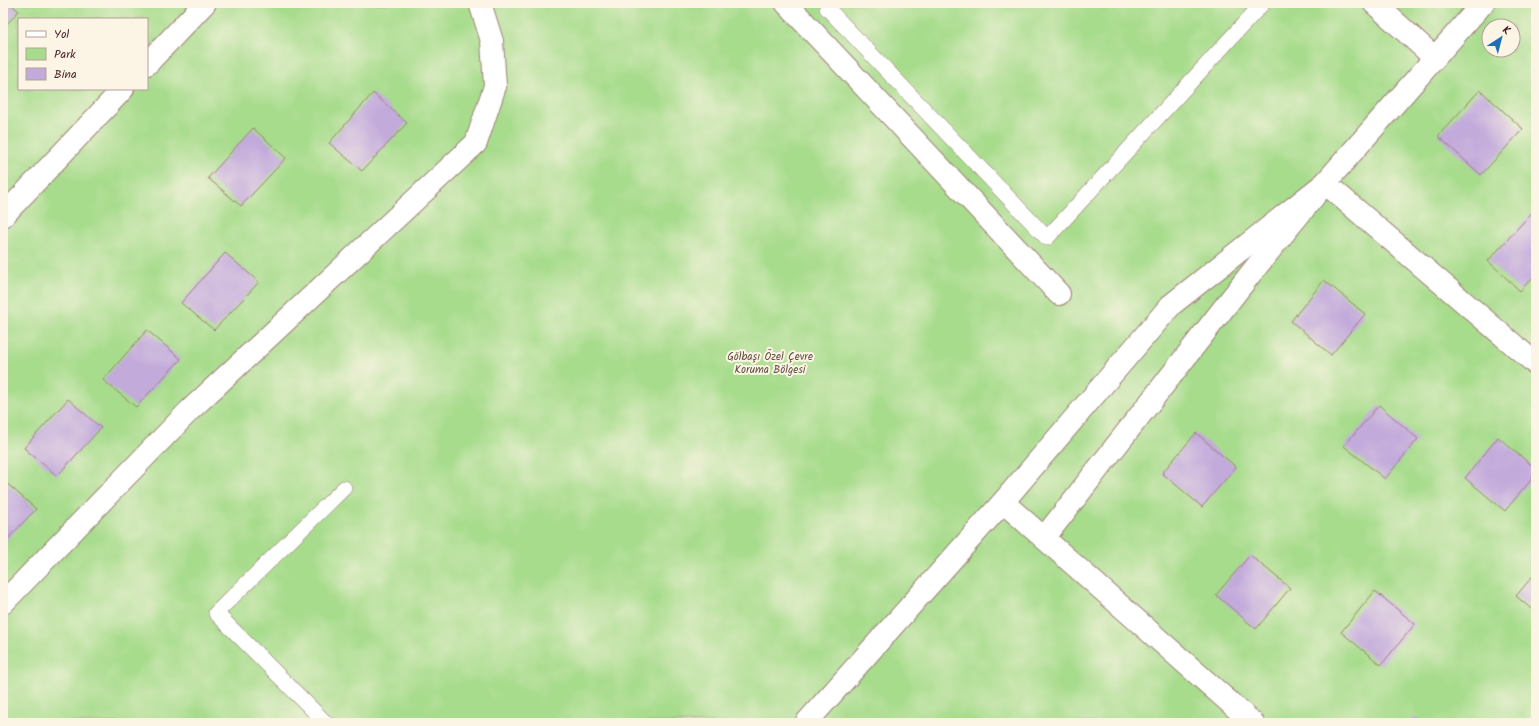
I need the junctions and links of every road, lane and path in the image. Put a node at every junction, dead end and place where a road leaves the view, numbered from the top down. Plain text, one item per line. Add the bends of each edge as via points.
1 (205, 3) edge
2 (480, 3) edge
3 (786, 3) edge
4 (832, 3) edge
5 (1263, 3) edge
6 (1374, 3) edge
7 (1483, 3) edge
8 (1435, 58) junction
9 (148, 63) edge
10 (122, 90) edge
11 (1325, 183) junction
12 (3, 216) edge
13 (1059, 294) dead end
14 (1536, 364) edge
15 (344, 488) dead end
16 (1003, 502) junction
17 (1044, 538) junction
18 (3, 603) edge
19 (326, 723) edge
20 (806, 723) edge
21 (1253, 723) edge

1 - 9 street
2 - 18 street via 492,41 496,86 476,142 189,411
3 - 13 street
4 - 5 lane via 827,8 1046,238
6 - 8 street
7 - 8 street
8 - 11 street
10 - 12 street
11 - 14 street
11 - 16 street via 1171,305
11 - 17 street via 1252,272
15 - 19 lane via 216,613
16 - 17 street
16 - 20 street
17 - 21 street

